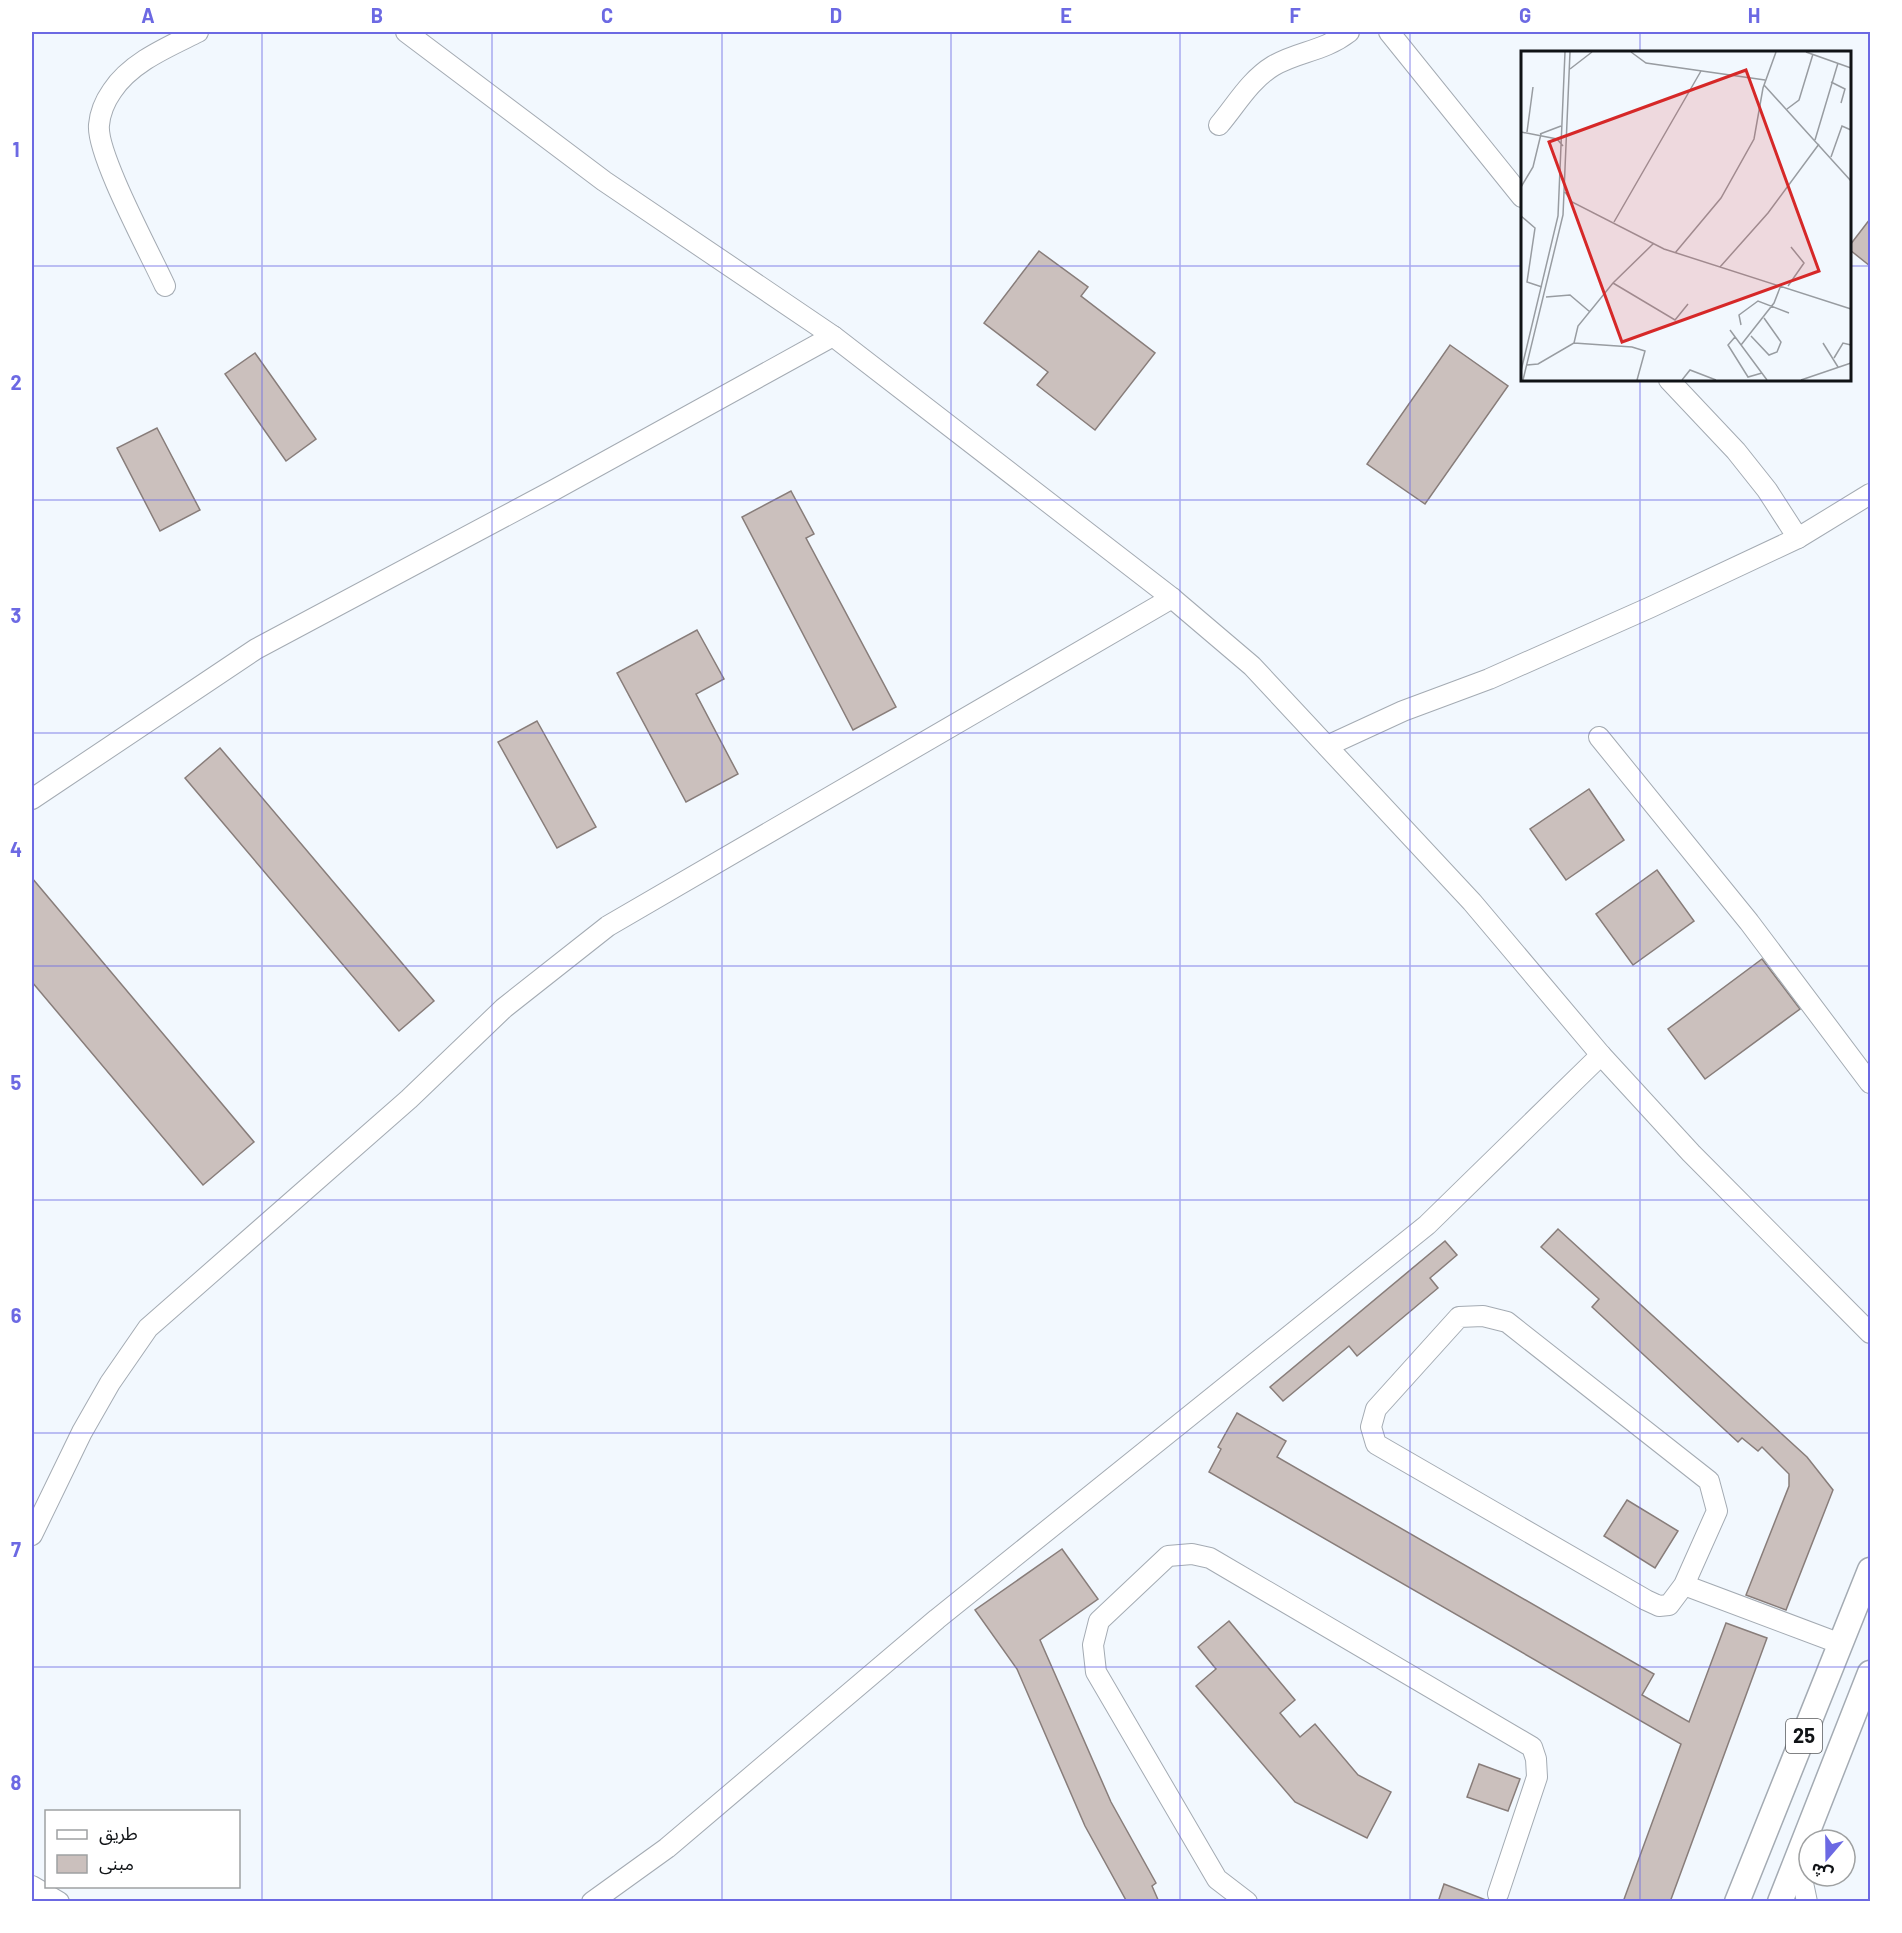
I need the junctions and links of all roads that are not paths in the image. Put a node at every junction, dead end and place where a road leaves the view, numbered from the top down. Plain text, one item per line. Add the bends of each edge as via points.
1 (198, 32) edge
2 (406, 32) edge
3 (1349, 32) edge
4 (1389, 32) edge
5 (1220, 125) dead end
6 (1521, 195) edge
7 (165, 286) dead end
8 (833, 336) junction
9 (1670, 381) edge
10 (1870, 494) edge
11 (1798, 537) junction
12 (1172, 598) junction
13 (1599, 736) dead end
14 (1327, 746) junction
15 (32, 799) edge
16 (1601, 1055) junction
17 (1870, 1083) edge
18 (1870, 1333) edge
19 (32, 1535) edge
20 (1870, 1570) edge
21 (1684, 1585) junction
22 (1841, 1644) junction
23 (1870, 1673) edge
24 (1809, 1828) edge
25 (1797, 1859) edge
26 (32, 1886) edge
27 (1503, 1899) edge
28 (60, 1902) edge
29 (592, 1902) edge
30 (1247, 1902) edge
31 (1737, 1902) edge
32 (1780, 1902) edge

1 - 7 street via 131,71 112,90 98,127 110,167
2 - 8 street via 604,181
3 - 5 street via 1332,44 1273,66 1255,80
4 - 6 street
8 - 12 street
8 - 15 street via 256,649
9 - 11 street via 1736,451
10 - 11 street
11 - 14 street via 1489,679 1403,711
12 - 14 street via 1252,666
12 - 19 street via 608,926 504,1008 409,1099 148,1328 88,1422
13 - 17 street via 1749,922
14 - 16 street via 1472,902
16 - 18 street via 1691,1153
16 - 29 street via 1427,1225 938,1619 667,1848
20 - 22 main road, 25
21 - 21 street via 1669,1605 1659,1606 1646,1600 1376,1444 1371,1427 1376,1409 1459,1317 1483,1316 1507,1322 1709,1481 1717,1511
21 - 22 street
22 - 31 main road, 25
23 - 24 main road, 25
25 - 32 main road, 25
26 - 28 street
27 - 30 street via 1537,1777 1532,1747 1210,1558 1192,1554 1168,1556 1099,1621 1093,1645 1096,1672 1217,1879

